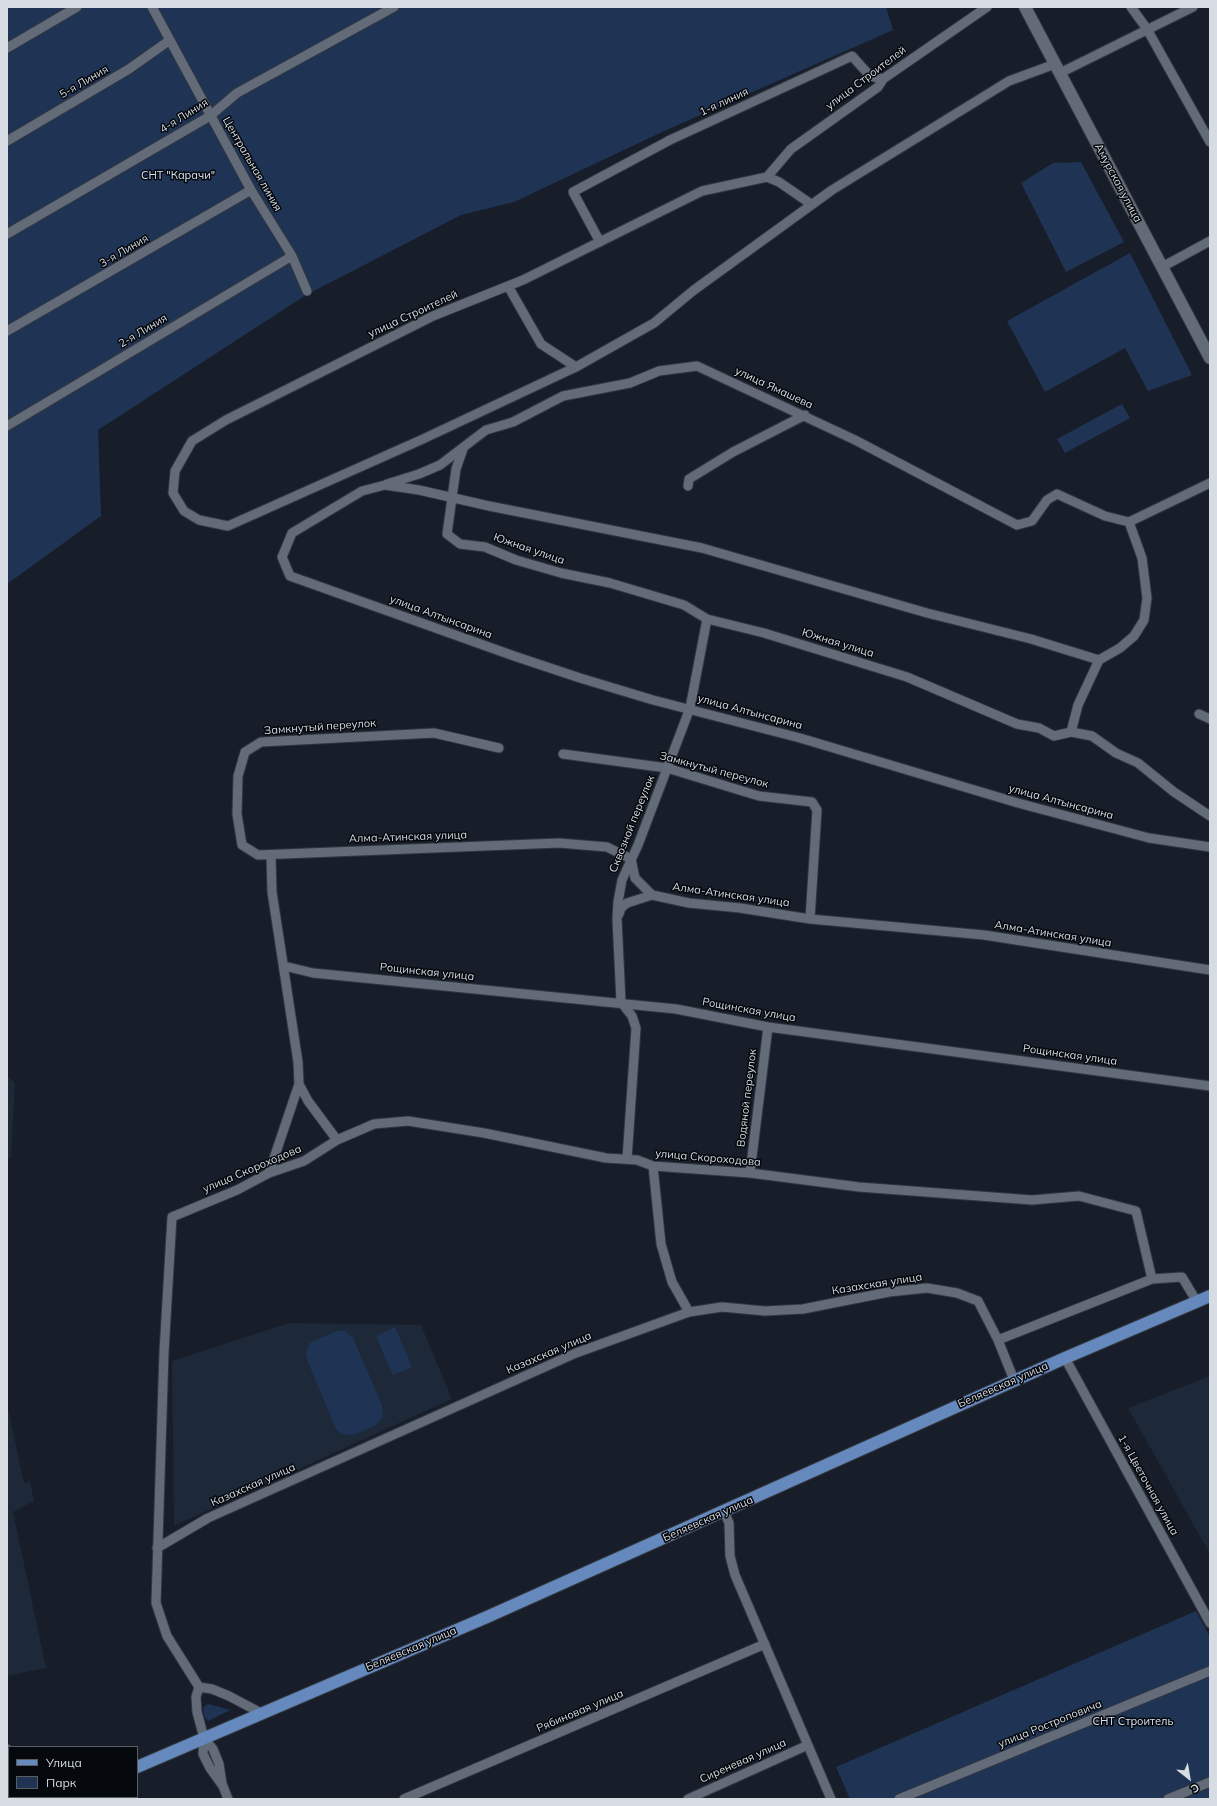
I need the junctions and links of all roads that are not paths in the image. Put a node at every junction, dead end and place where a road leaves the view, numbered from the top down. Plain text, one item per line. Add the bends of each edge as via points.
1 (77, 7) edge
2 (152, 7) edge
3 (394, 7) edge
4 (987, 7) edge
5 (1025, 7) edge
6 (1131, 7) edge
7 (1193, 7) edge
8 (1147, 29) junction
9 (170, 40) junction
10 (7, 48) edge
11 (1058, 69) junction
12 (883, 79) junction
13 (210, 116) junction
14 (7, 141) edge
15 (1210, 142) edge
16 (767, 176) junction
17 (251, 190) junction
18 (811, 204) junction
19 (1210, 233) edge
20 (7, 234) edge
21 (600, 242) junction
22 (1206, 242) edge
23 (292, 256) junction
24 (1162, 267) junction
25 (508, 286) junction
26 (307, 291) dead end
27 (7, 331) edge
28 (1210, 358) edge
29 (576, 367) junction
30 (805, 415) junction
31 (7, 426) edge
32 (463, 449) junction
33 (1210, 483) edge
34 (385, 485) junction
35 (688, 486) dead end
36 (452, 498) junction
37 (1129, 522) junction
38 (290, 576) joint
39 (707, 619) junction
40 (1100, 660) junction
41 (690, 708) junction
42 (1199, 714) dead end
43 (1210, 719) edge
44 (1071, 732) junction
45 (499, 748) dead end
46 (563, 754) dead end
47 (667, 768) junction
48 (1210, 816) edge
49 (1210, 847) edge
50 (271, 855) junction
51 (631, 859) junction
52 (652, 895) junction
53 (617, 919) junction
54 (810, 919) junction
55 (284, 966) junction
56 (1210, 970) edge
57 (621, 1002) junction
58 (768, 1027) junction
59 (299, 1084) junction
60 (1210, 1086) edge
61 (337, 1140) junction
62 (627, 1159) junction
63 (654, 1166) junction
64 (269, 1173) junction
65 (750, 1173) junction
66 (1152, 1279) junction
67 (1210, 1296) edge
68 (1197, 1302) junction
69 (689, 1312) junction
70 (998, 1340) junction
71 (1065, 1358) junction
72 (1014, 1380) junction
73 (724, 1511) junction
74 (157, 1548) junction
75 (1210, 1623) edge
76 (765, 1644) junction
77 (1210, 1671) edge
78 (199, 1687) junction
79 (261, 1713) junction
80 (204, 1738) junction
81 (808, 1745) junction
82 (138, 1767) edge
83 (1210, 1782) edge
84 (228, 1799) edge
85 (404, 1799) edge
86 (688, 1799) edge
87 (831, 1799) edge
88 (899, 1799) edge
89 (1168, 1799) edge

1 - 10 street
2 - 9 street, Центральная линия
3 - 13 street, 4-я Линия via 237,93
4 - 12 street, улица Строителей
5 - 11 street, Амурская улица
6 - 8 street
7 - 8 street
8 - 11 street
8 - 15 street
9 - 13 street, Центральная линия
9 - 14 street, 5-я Линия via 129,69
11 - 18 street via 1009,81
11 - 24 street, Амурская улица
12 - 16 street, улица Строителей via 878,86 791,149
12 - 21 street, 1-я линия via 870,76 852,56 670,140 573,192
13 - 17 street, Центральная линия
13 - 20 street, 4-я Линия
16 - 18 street
16 - 21 street, улица Строителей via 702,191
17 - 23 street, Центральная линия
17 - 27 street, 3-я Линия
18 - 29 street via 694,290 654,323
19 - 22 street
21 - 25 street, улица Строителей
22 - 24 street
23 - 26 street, Центральная линия
23 - 31 street, 2-я Линия
24 - 28 street, Амурская улица
25 - 29 street via 541,344
25 - 29 street, улица Строителей via 433,316 226,420 192,441 175,470 173,493 184,511 199,520 228,526
30 - 32 street, улица Ямашева via 697,366 659,371 630,382 564,396 513,422 486,430
30 - 35 street via 733,452 689,479
30 - 37 street, улица Ямашева via 1017,525 1032,521 1048,500 1057,494 1105,516
32 - 34 street, улица Ямашева via 440,465
32 - 36 street via 456,469
33 - 37 street
34 - 36 street
34 - 38 street, улица Ямашева via 362,491 292,533 282,557
36 - 39 street, Южная улица via 447,534 460,544 485,547 516,560 610,583 684,605
36 - 40 street via 702,548 927,613 1031,638
37 - 40 street via 1142,558 1147,598 1144,620 1134,636
38 - 41 street, улица Алтынсарина via 514,656 653,700
39 - 41 street, Сквозной переулок
39 - 44 street, Южная улица via 764,633 907,677 1017,724 1039,728 1054,736
40 - 44 street via 1078,705
41 - 47 street, Сквозной переулок
41 - 49 street, улица Алтынсарина via 1018,803 1149,838
42 - 43 street
44 - 48 street, Южная улица via 1092,736 1116,753 1138,763 1174,792
45 - 50 street, Замкнутый переулок via 434,733 261,742 245,752 238,776 237,814 242,845 258,855
46 - 47 street, Замкнутый переулок
47 - 51 street, Сквозной переулок
47 - 54 street, Замкнутый переулок via 759,796 812,802 817,810
50 - 51 street, Алма-Атинская улица via 559,843 607,847
50 - 55 street via 272,892
51 - 52 street via 635,878
51 - 53 street, Сквозной переулок via 622,880
52 - 53 street via 627,903
52 - 54 street, Алма-Атинская улица via 689,903
53 - 57 street, Сквозной переулок
54 - 56 street, Алма-Атинская улица via 984,935
55 - 57 street, Рощинская улица via 313,973
55 - 59 street
57 - 58 street, Рощинская улица via 676,1009
57 - 62 street via 632,1016 636,1028
58 - 60 street, Рощинская улица
58 - 65 street, Водяной переулок
59 - 61 street via 308,1101
59 - 64 street
61 - 62 street, улица Скороходова via 374,1124 408,1121 484,1133 606,1158
61 - 64 street, улица Скороходова via 304,1161
62 - 63 street, улица Скороходова
63 - 65 street, улица Скороходова
63 - 69 street via 661,1244 672,1282
64 - 74 street, улица Скороходова via 237,1190 172,1217
65 - 66 street, улица Скороходова via 859,1187 1032,1200 1079,1196 1115,1205 1136,1211
66 - 68 street via 1182,1277
66 - 70 street
67 - 68 main road, Беляевская улица
68 - 71 main road, Беляевская улица
69 - 70 street, Казахская улица via 722,1307 765,1311 803,1309 888,1292 927,1288 957,1293 978,1301
69 - 74 street, Казахская улица via 576,1353 208,1518
70 - 72 street
71 - 72 main road, Беляевская улица
71 - 75 street, 1-я Цветочная улица
72 - 73 main road, Беляевская улица
73 - 76 street via 729,1523 730,1556 735,1574
73 - 79 main road, Беляевская улица via 487,1617
74 - 78 street via 156,1603 167,1636
76 - 81 street
76 - 85 street, Рябиновая улица
77 - 88 street, улица Ростроповича
78 - 79 street via 229,1696
78 - 80 street via 196,1697 197,1712
79 - 80 main road, Беляевская улица
80 - 82 main road, Беляевская улица
80 - 84 street via 214,1749 222,1786
81 - 86 street, Сиреневая улица
81 - 87 street
83 - 89 street

